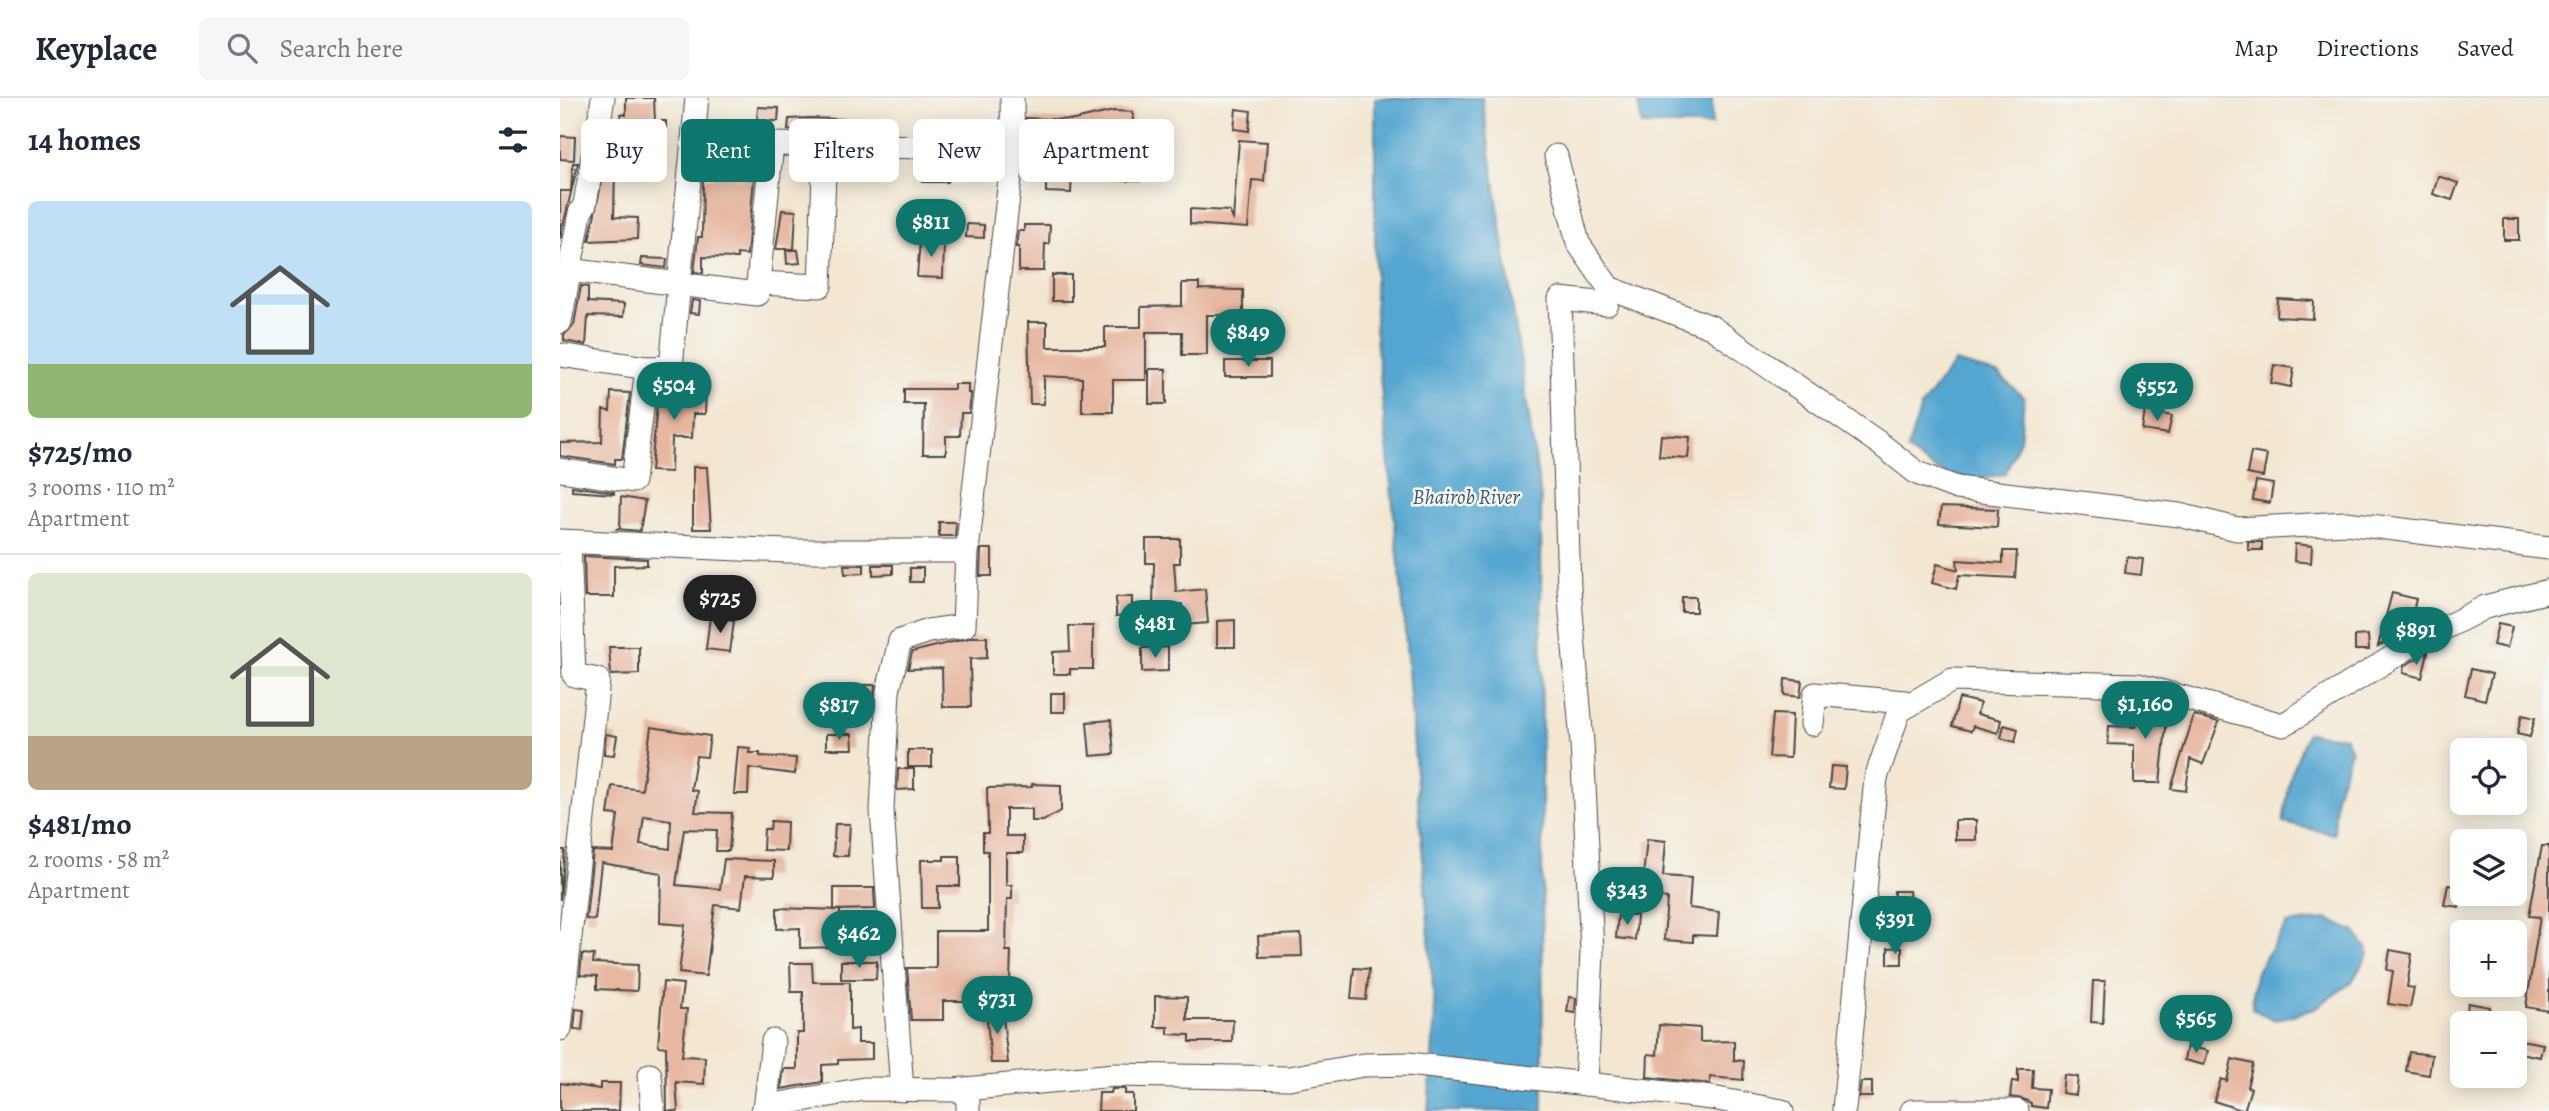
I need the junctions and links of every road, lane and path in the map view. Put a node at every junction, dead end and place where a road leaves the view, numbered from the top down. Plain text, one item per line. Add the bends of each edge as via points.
1 (603, 98) edge
2 (697, 98) edge
3 (1012, 98) edge
4 (789, 144) edge
5 (899, 146) edge
6 (1013, 153) junction
7 (1556, 156) dead end
8 (824, 182) edge
9 (569, 270) junction
10 (758, 283) junction
11 (680, 284) junction
12 (1606, 304) dead end
13 (560, 321) edge
14 (560, 355) edge
15 (647, 368) junction
16 (560, 470) edge
17 (565, 542) edge
18 (2549, 548) edge
19 (968, 551) junction
20 (2549, 591) edge
21 (1905, 702) dead end
22 (1812, 724) dead end
23 (560, 1029) edge
24 (773, 1041) dead end
25 (650, 1074) dead end
26 (1586, 1084) junction
27 (902, 1090) junction
28 (1739, 1107) edge
29 (764, 1110) edge
30 (1844, 1110) edge
31 (653, 1111) edge
32 (1782, 1111) edge
33 (1912, 1111) edge
34 (2017, 1111) edge

1 - 9 street
2 - 11 street
3 - 6 street
4 - 10 street via 772,144
5 - 6 street
6 - 19 street
7 - 18 street via 1578,243 1609,288 1711,327 1917,473 1958,488 2179,515 2237,529 2346,523
8 - 10 street via 820,286
9 - 11 street
9 - 13 street
10 - 11 street via 757,294
11 - 15 street via 671,367
12 - 26 street via 1560,299 1569,588 1592,951
14 - 15 street
15 - 16 street via 632,481
17 - 19 street via 786,551
17 - 23 street via 574,675 598,680
19 - 27 street via 964,626 900,641 888,691 882,810
20 - 30 street via 2473,614 2283,725 2138,685 1952,680 1899,711 1876,778
21 - 22 street via 1815,694
24 - 29 street
25 - 31 street
26 - 27 street via 1408,1064 1289,1078 1115,1075 954,1090
26 - 28 street
27 - 29 street via 864,1089
28 - 32 street
33 - 34 street

